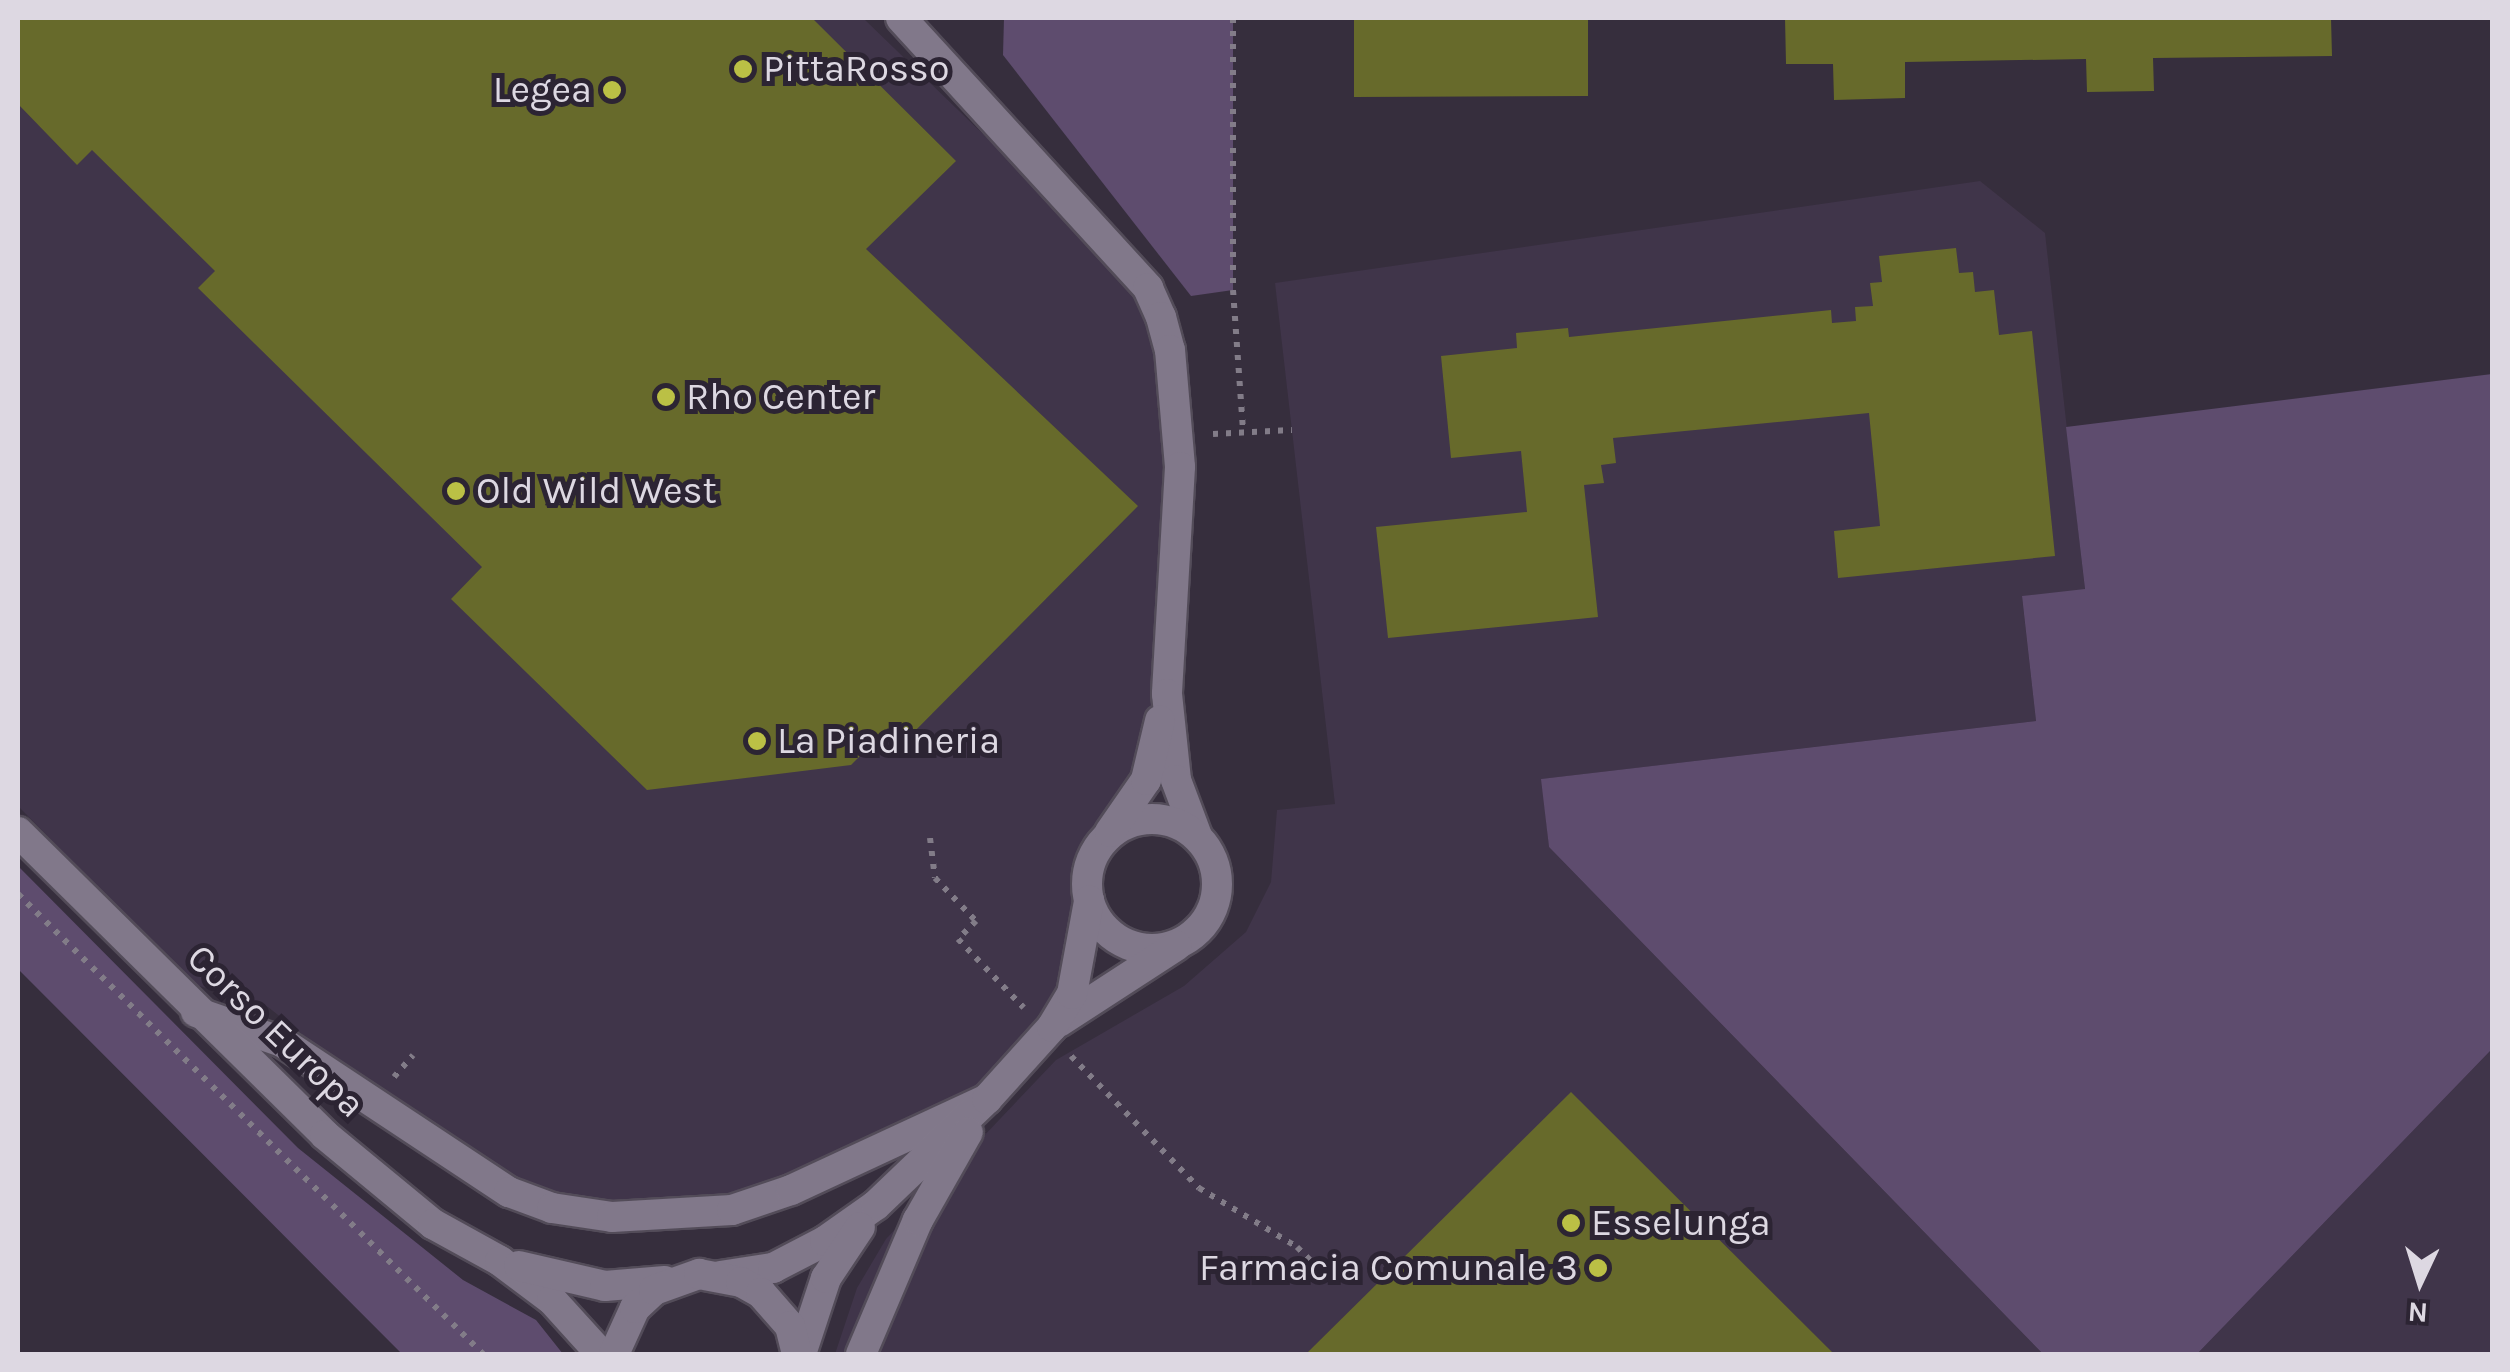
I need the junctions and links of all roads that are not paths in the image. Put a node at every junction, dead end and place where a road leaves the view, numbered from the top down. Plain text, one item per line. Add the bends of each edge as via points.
1 (901, 18) edge
2 (1167, 694) junction
3 (18, 832) edge
4 (1197, 836) junction
5 (1106, 837) junction
6 (1088, 901) junction
7 (1190, 937) junction
8 (196, 1012) junction
9 (1050, 1029) junction
10 (986, 1099) junction
11 (876, 1205) junction
12 (500, 1260) junction
13 (720, 1276) junction
14 (678, 1278) junction
15 (601, 1354) edge
16 (614, 1354) edge
17 (799, 1354) edge
18 (861, 1354) edge

1 - 2 street via 1148,288 1161,316 1180,467
2 - 4 street via 1176,780
2 - 5 street via 1146,780
3 - 8 street, Corso Europa
4 - 5 street via 1180,824 1141,819
4 - 7 street via 1216,869 1217,888 1213,908
5 - 6 street via 1092,857
6 - 7 street via 1097,920 1130,946 1170,946
6 - 9 street via 1081,964
7 - 9 street
8 - 10 street via 282,1042 495,1185 552,1208 612,1217 732,1210 791,1190
8 - 12 street, Corso Europa via 325,1136 433,1224
9 - 10 street
10 - 11 street
10 - 18 street via 918,1220
11 - 13 street, Corso Europa via 774,1268
11 - 17 street via 826,1278
12 - 14 street, Corso Europa via 605,1286
12 - 15 street, Corso Europa via 552,1300
13 - 14 street, Corso Europa
13 - 17 street via 741,1282 777,1308
14 - 16 street via 634,1308

